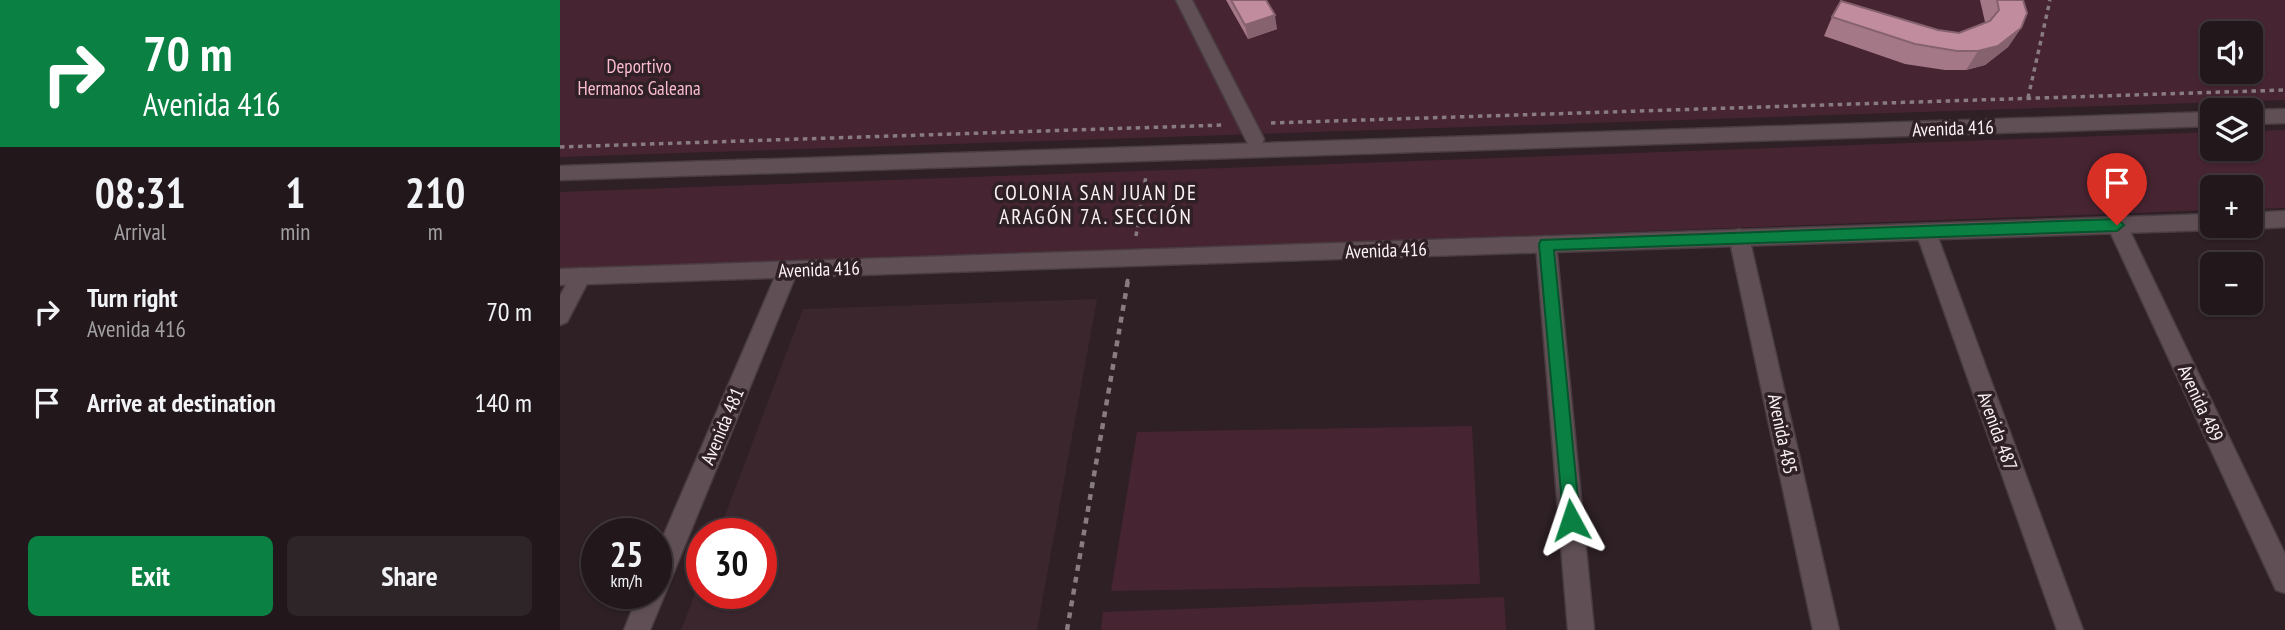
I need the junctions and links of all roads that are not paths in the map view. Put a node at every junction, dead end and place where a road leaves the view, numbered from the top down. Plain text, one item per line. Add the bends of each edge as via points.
1 (1184, 0) edge
2 (2285, 116) edge
3 (2263, 117) edge
4 (2200, 119) edge
5 (1251, 131) road end
6 (560, 173) edge
7 (2285, 219) edge
8 (2263, 220) edge
9 (2200, 222) edge
10 (2117, 225) junction
11 (1926, 232) junction
12 (1740, 237) junction
13 (1546, 244) junction
14 (788, 270) junction
15 (570, 276) edge
16 (560, 316) edge
17 (672, 545) edge
18 (2285, 581) edge
19 (645, 609) edge
20 (636, 630) edge
21 (1581, 630) edge
22 (1826, 630) edge
23 (2070, 630) edge

1 - 5 street
2 - 3 street
4 - 6 street, Avenida 416
7 - 8 street
9 - 10 street, Avenida 416
10 - 11 street, Avenida 416
10 - 18 street, Avenida 489
11 - 12 street, Avenida 416
11 - 23 street, Avenida 487
12 - 13 street, Avenida 416
12 - 22 street, Avenida 485
13 - 14 street, Avenida 416
13 - 21 street
14 - 15 street, Avenida 416
14 - 17 street, Avenida 481
15 - 16 street
19 - 20 street

